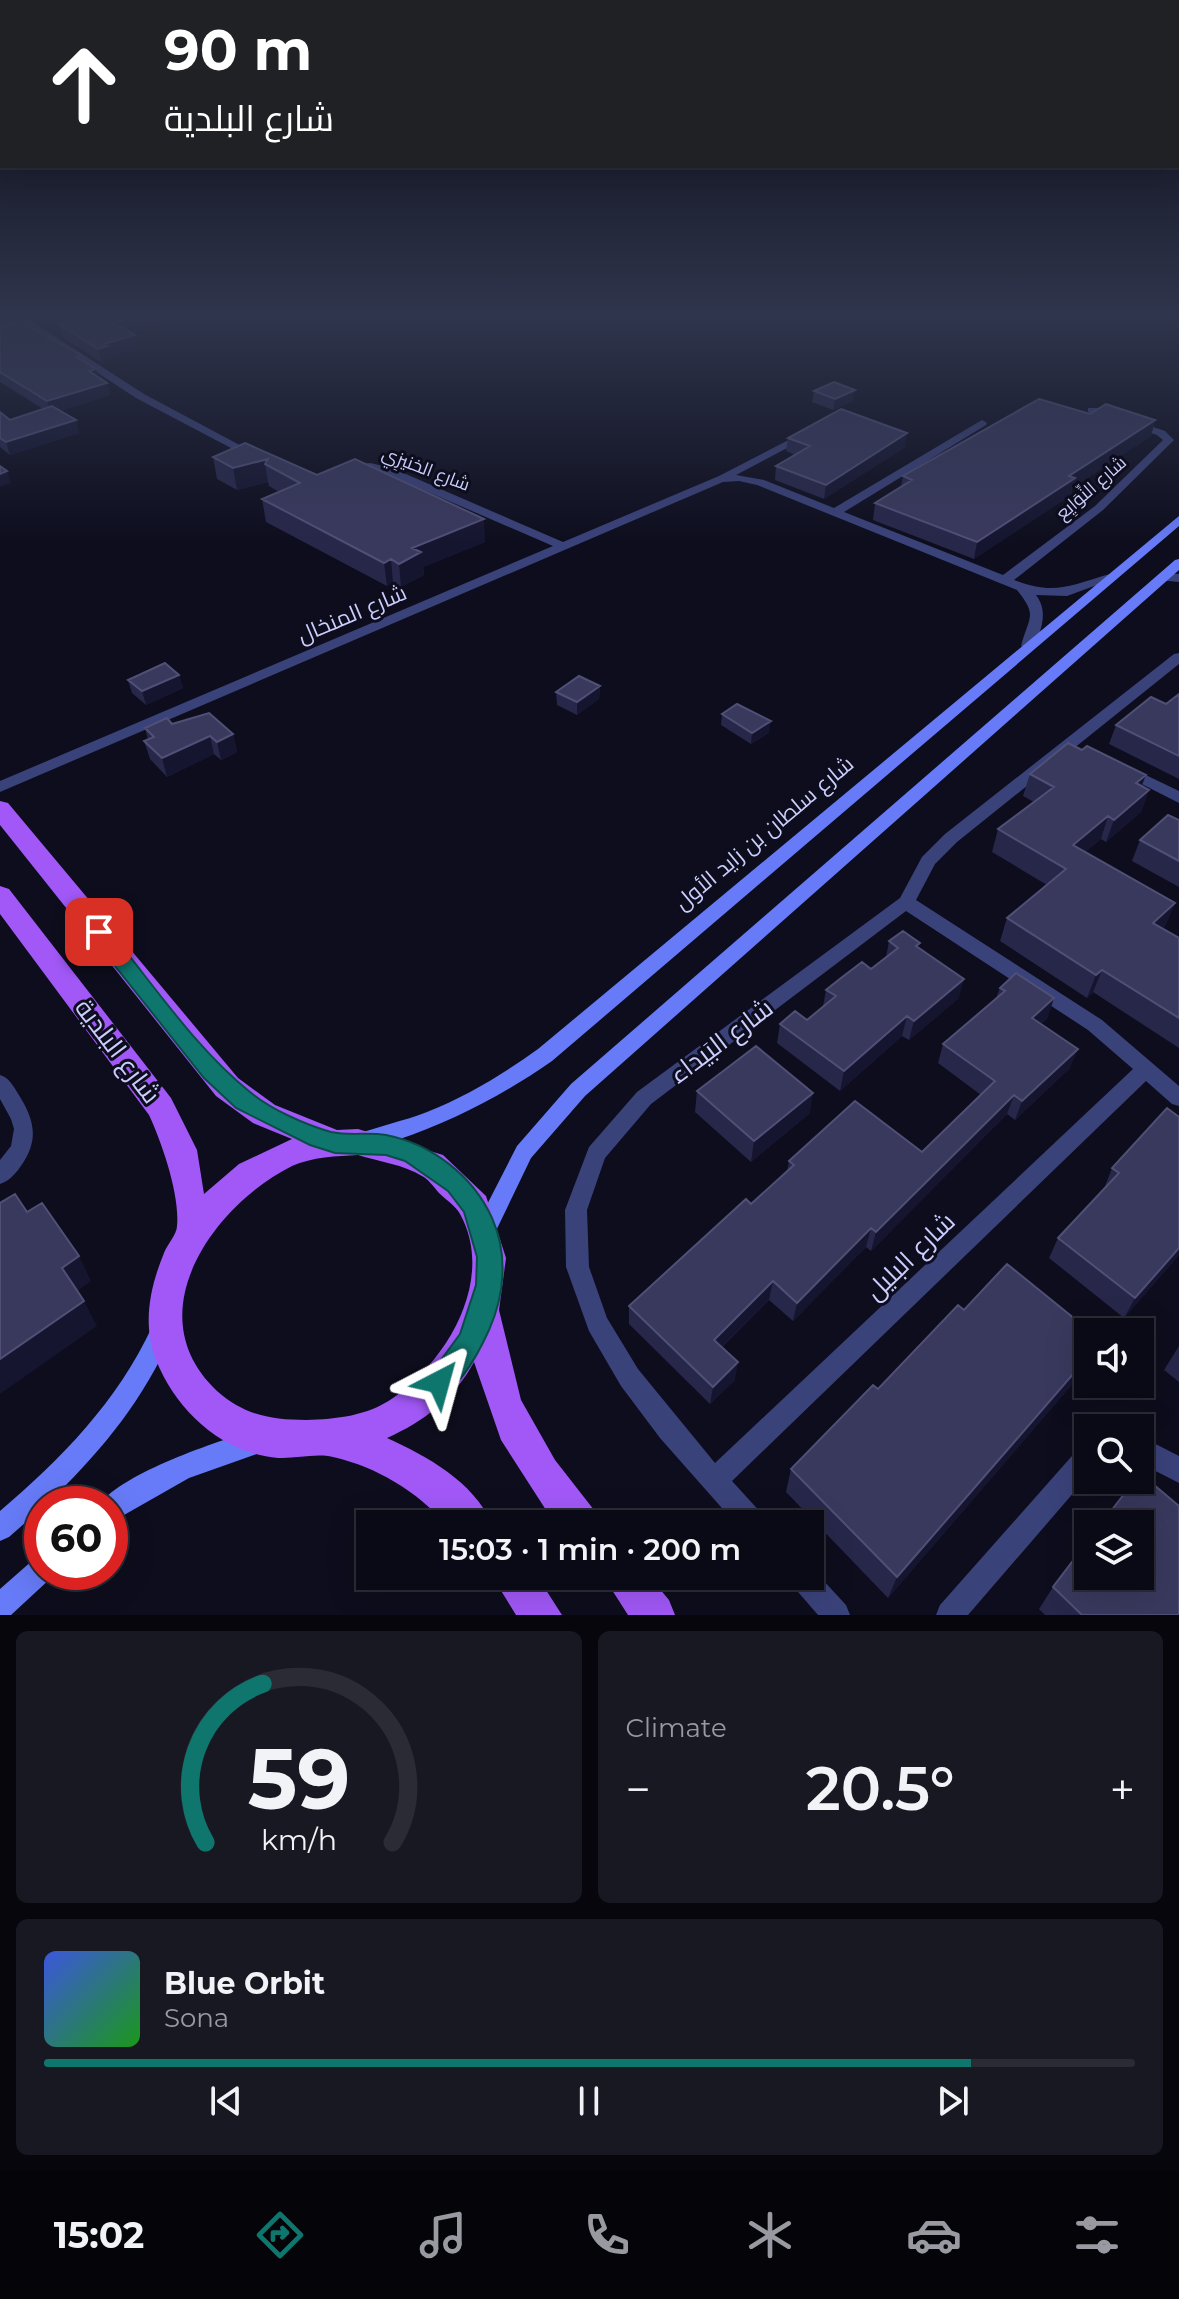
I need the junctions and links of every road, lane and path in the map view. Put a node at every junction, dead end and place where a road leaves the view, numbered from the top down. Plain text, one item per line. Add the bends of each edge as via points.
1 (139, 393) edge
2 (1092, 410) edge
3 (982, 423) dead end
4 (814, 429) edge
5 (268, 462) edge
6 (331, 474) edge
7 (721, 479) junction
8 (835, 512) junction
9 (1179, 520) edge
10 (562, 546) junction
11 (1179, 563) edge
12 (1171, 577) edge
13 (1110, 578) junction
14 (1004, 581) junction
15 (1022, 589) junction
16 (1028, 646) junction
17 (1179, 657) edge
18 (1113, 763) edge
19 (0, 787) edge
20 (1179, 798) edge
21 (0, 809) edge
22 (0, 895) edge
23 (906, 902) junction
24 (1144, 1071) junction
25 (0, 1083) edge
26 (1179, 1098) edge
27 (346, 1142) junction
28 (0, 1175) edge
29 (194, 1227) junction
30 (485, 1230) junction
31 (483, 1314) junction
32 (165, 1322) junction
33 (277, 1439) junction
34 (332, 1439) junction
35 (1154, 1457) edge
36 (1179, 1470) edge
37 (1074, 1473) edge
38 (714, 1481) junction
39 (128, 1498) edge
40 (458, 1510) edge
41 (569, 1510) edge
42 (741, 1510) edge
43 (0, 1528) edge
44 (24, 1585) edge
45 (522, 1590) edge
46 (634, 1590) edge
47 (814, 1590) edge
48 (0, 1607) edge
49 (541, 1615) edge
50 (654, 1615) edge
51 (836, 1615) edge
52 (950, 1615) edge

1 - 5 street
2 - 14 street, شارع النِّوَايِع via 1169,440 1099,508
3 - 8 street
4 - 7 street, شارع المنخال
6 - 10 street, شارع الخنيزِي via 355,466 382,468
7 - 8 street, شارع المنخال via 750,479
7 - 10 street, شارع المنخال
8 - 14 street, شارع المنخال
9 - 13 main road, شارع سلطان بن زايد الأول
10 - 19 street, شارع المنخال
11 - 12 main road
12 - 30 main road via 578,1090 524,1152
13 - 15 street, شارع المنخال via 1058,593
13 - 16 main road, شارع سلطان بن زايد الأول
14 - 15 street, شارع المنخال
15 - 16 street via 1039,609
16 - 27 main road, شارع سلطان بن زايد الأول via 523,1071 449,1114
17 - 23 street, شارع البَيداء via 1079,745 939,849
18 - 20 street
21 - 27 main road via 227,1087 264,1114
22 - 29 main road, شارع البلدية via 160,1107 184,1162
23 - 24 street via 1095,1025
23 - 38 street, شارع البَيداء via 644,1098 611,1133 587,1175 576,1251 594,1319 633,1387
24 - 26 street
24 - 38 street, شارع البليل
25 - 28 street via 20,1112 26,1135
27 - 29 main road via 282,1156 256,1169 233,1185
27 - 30 main road via 413,1154 437,1167 474,1205
29 - 32 main road via 172,1273
30 - 31 main road via 490,1257
31 - 34 main road via 470,1343 427,1394 387,1420
31 - 41 main road via 499,1399 521,1446
32 - 33 main road via 170,1350 197,1398 246,1431
32 - 43 main road via 147,1367 127,1396 56,1477
33 - 34 main road
33 - 39 main road via 194,1462
34 - 40 main road via 401,1463 432,1483
35 - 36 street
37 - 52 street
38 - 42 street, شارع البَيداء
44 - 48 main road
45 - 49 main road
46 - 50 main road
47 - 51 street

